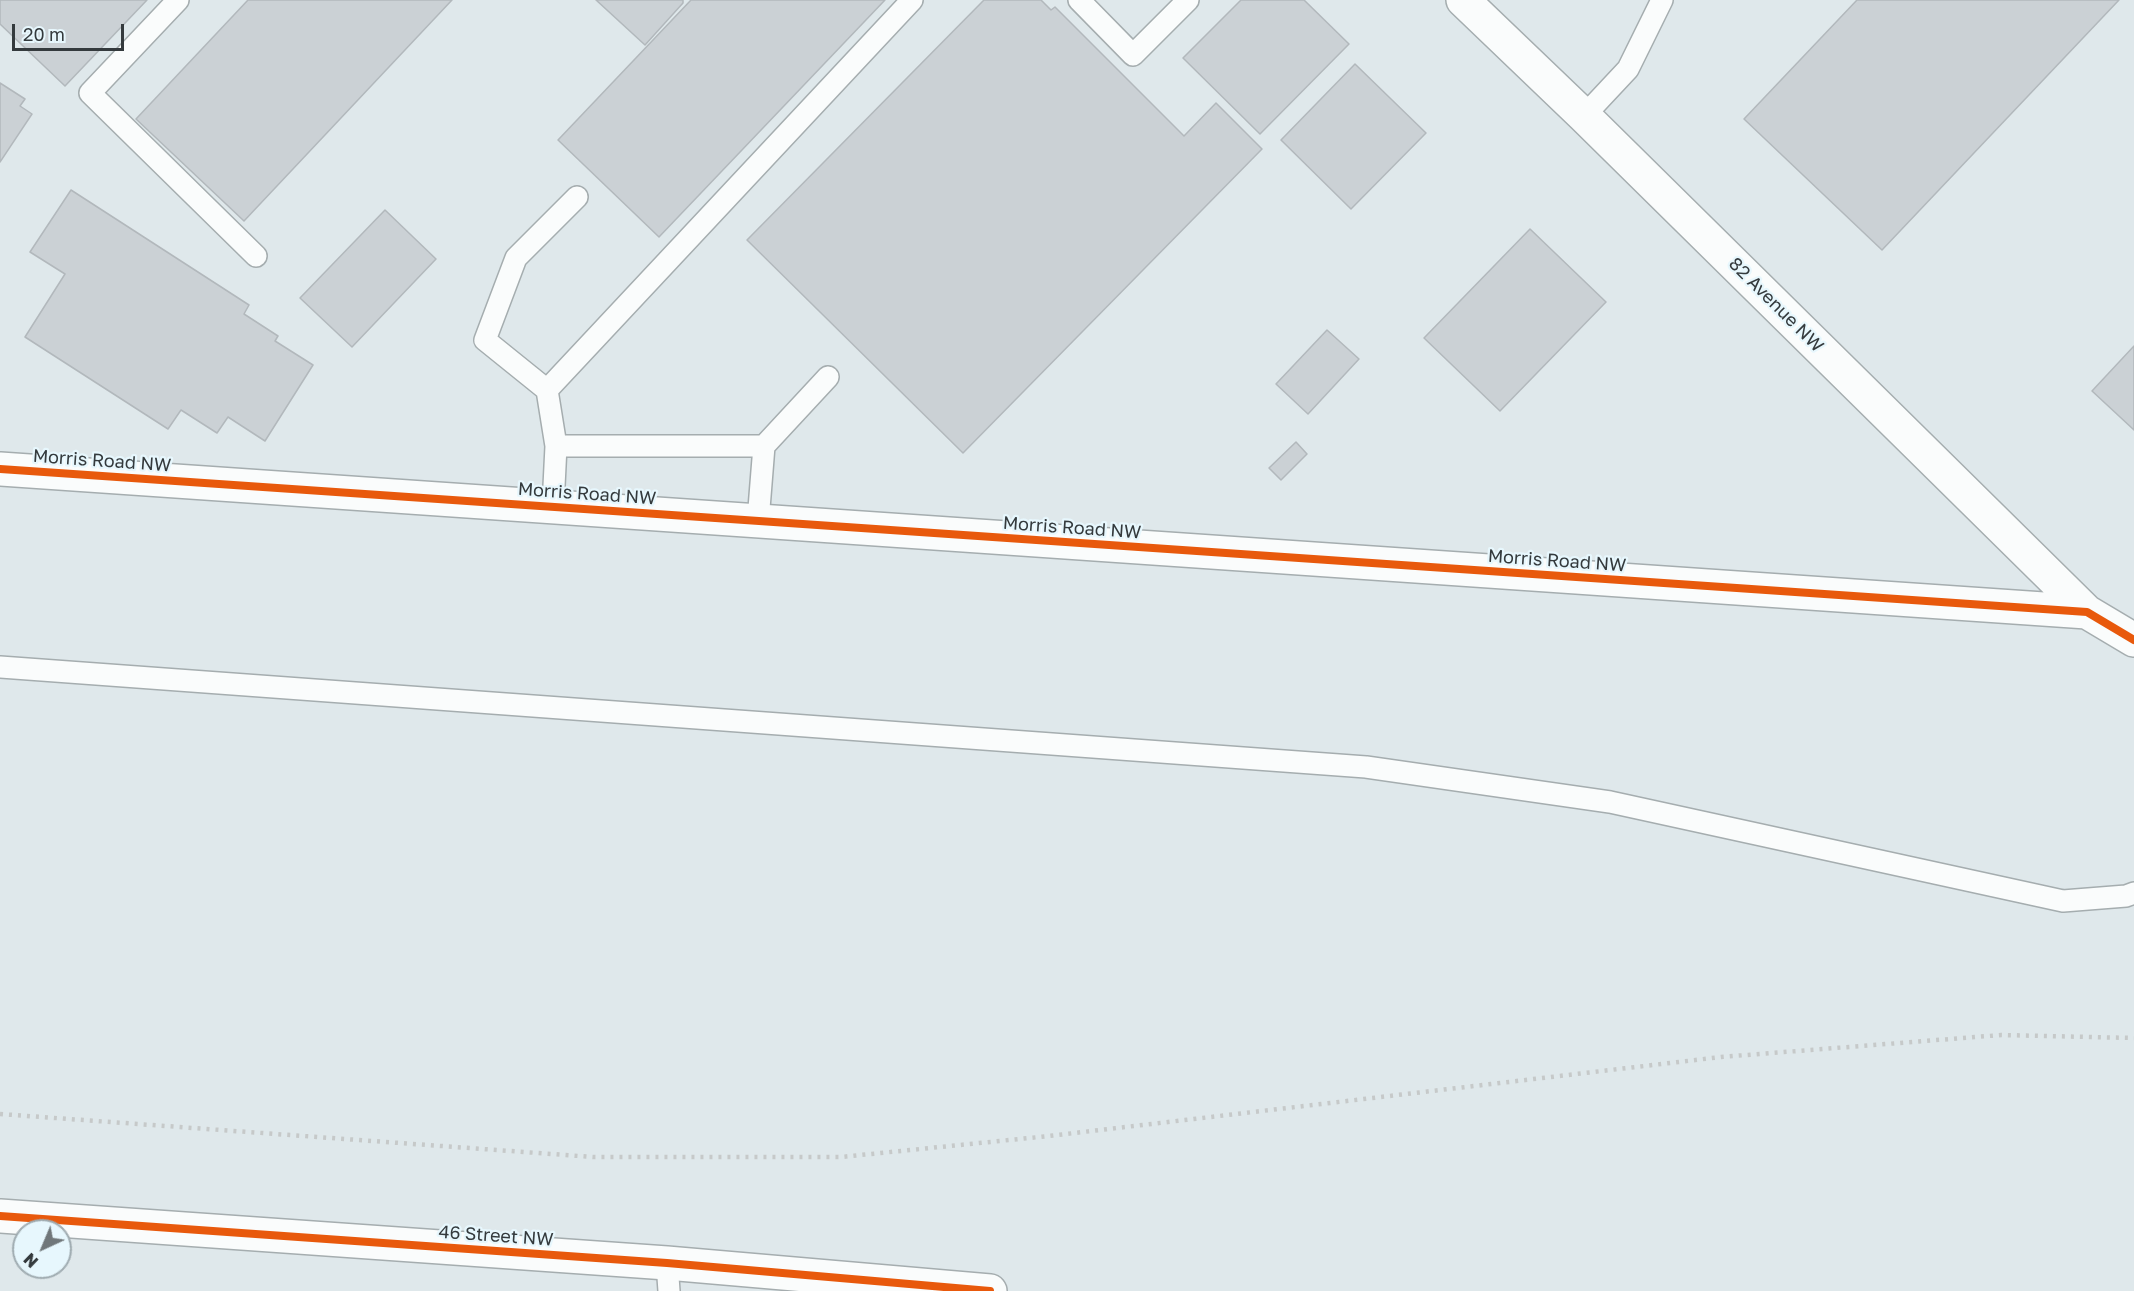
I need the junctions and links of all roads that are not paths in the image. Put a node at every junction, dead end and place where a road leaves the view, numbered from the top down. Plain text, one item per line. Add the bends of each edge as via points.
1 (178, 0) edge
2 (912, 0) edge
3 (1079, 0) edge
4 (1188, 0) edge
5 (1463, 0) edge
6 (1661, 0) edge
7 (1584, 116) junction
8 (577, 197) dead end
9 (256, 256) dead end
10 (828, 377) dead end
11 (547, 390) junction
12 (556, 446) junction
13 (764, 446) junction
14 (0, 469) edge
15 (553, 506) junction
16 (758, 521) junction
17 (2086, 612) junction
18 (2134, 640) edge
19 (0, 667) edge
20 (2134, 893) edge
21 (0, 1216) edge
22 (668, 1277) edge
23 (990, 1291) edge

1 - 9 lane via 90,93
2 - 11 lane
3 - 4 lane via 1133,55
5 - 7 street, 82 Avenue NW
6 - 7 lane via 1628,69
7 - 17 street, 82 Avenue NW
8 - 11 lane via 516,258 485,340
10 - 13 lane
11 - 12 lane
12 - 13 lane
12 - 15 lane
13 - 16 lane
14 - 15 street, Morris Road NW
15 - 16 street, Morris Road NW
16 - 17 street, Morris Road NW
17 - 18 street, Morris Road NW
19 - 20 lane via 1366,767 1610,802 2062,901
21 - 22 street, 46 Street NW
22 - 23 street, 46 Street NW

